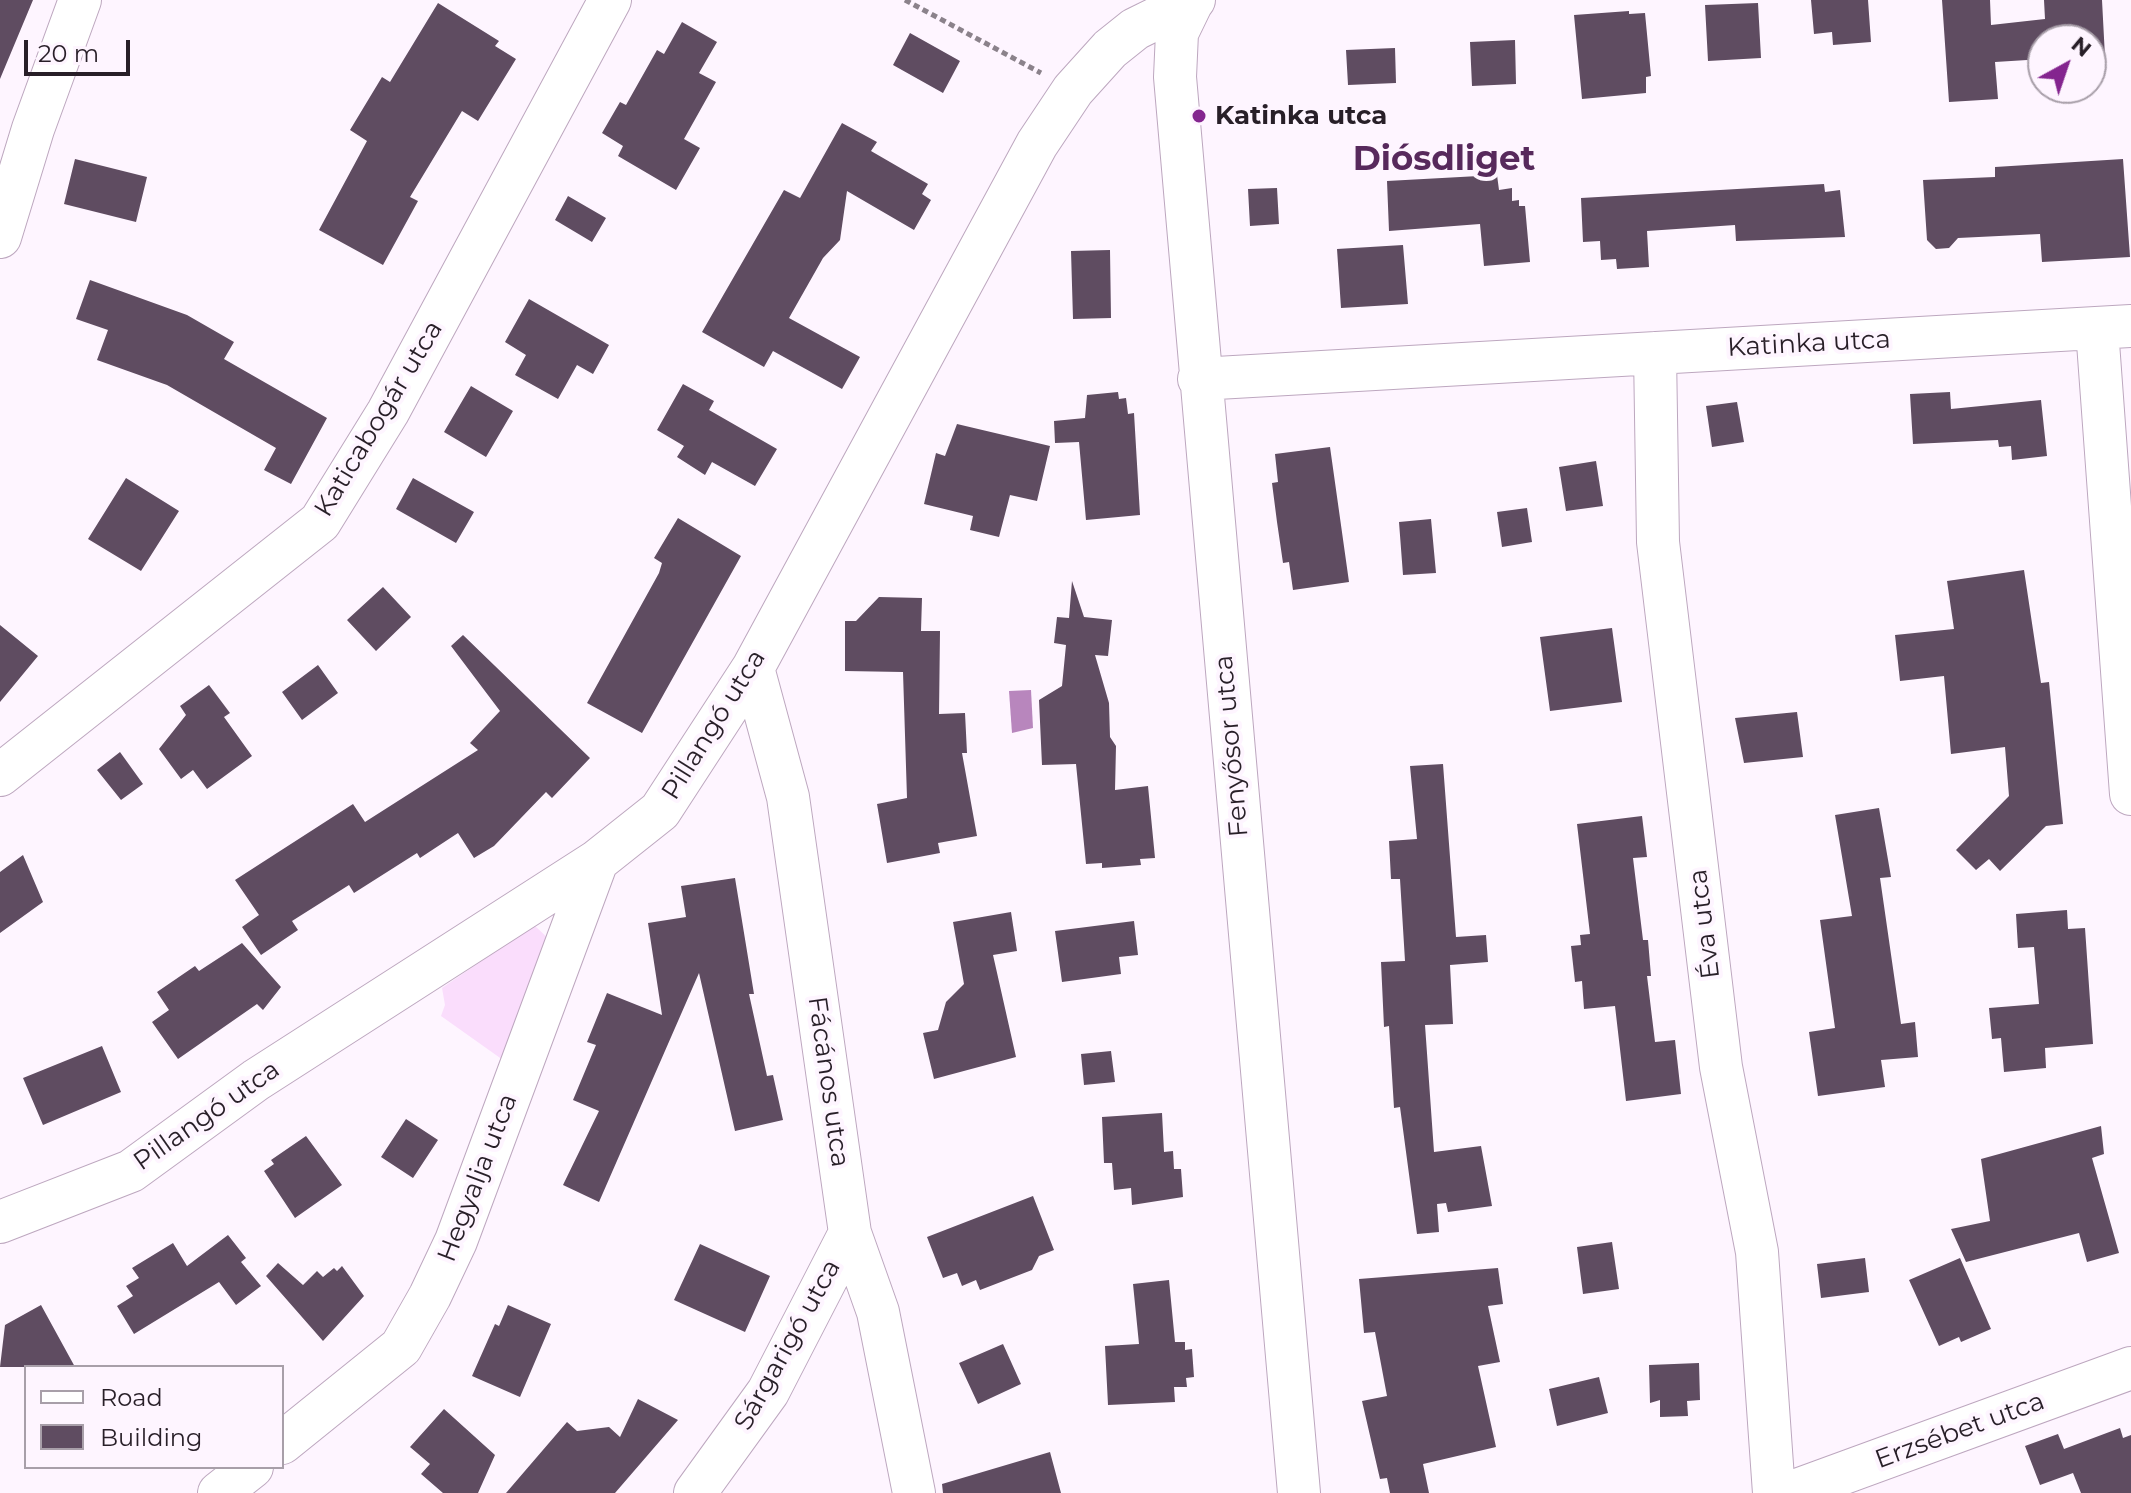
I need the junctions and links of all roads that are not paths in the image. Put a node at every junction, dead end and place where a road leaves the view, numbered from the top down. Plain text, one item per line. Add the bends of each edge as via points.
1 (80, 0) edge
2 (610, 0) edge
3 (1192, 1) edge
4 (0, 237) edge
5 (2114, 327) edge
6 (1655, 353) junction
7 (1199, 379) junction
8 (753, 668) junction
9 (0, 775) edge
10 (2131, 793) edge
11 (597, 861) junction
12 (0, 1222) edge
13 (850, 1233) junction
14 (2131, 1368) edge
15 (284, 1441) edge
16 (249, 1469) edge
17 (219, 1493) edge
18 (695, 1493) edge
19 (914, 1493) edge
20 (1299, 1493) edge
21 (1774, 1493) edge
22 (1789, 1493) edge

1 - 4 street
2 - 9 street, Katicabogár utca via 388,412 320,522
3 - 7 street, Fenyősor utca via 1177,33 1175,77
3 - 8 street, Pillangó utca via 1135,29 1110,49 1073,90 1037,144
5 - 6 street, Katinka utca
5 - 10 street
6 - 7 street, Katinka utca
6 - 21 street, Éva utca via 1658,542 1721,1067 1757,1252
7 - 20 street, Fenyősor utca
8 - 11 street, Pillangó utca via 660,811
8 - 13 street, Fácános utca via 788,797
11 - 12 street, Pillangó utca via 256,1080 131,1171
11 - 15 street, Hegyalja utca via 456,1241 430,1296 401,1347
13 - 18 street, Sárgarigó utca via 768,1392
13 - 19 street, Fácános utca via 878,1312
14 - 22 street, Erzsébet utca
16 - 17 street

